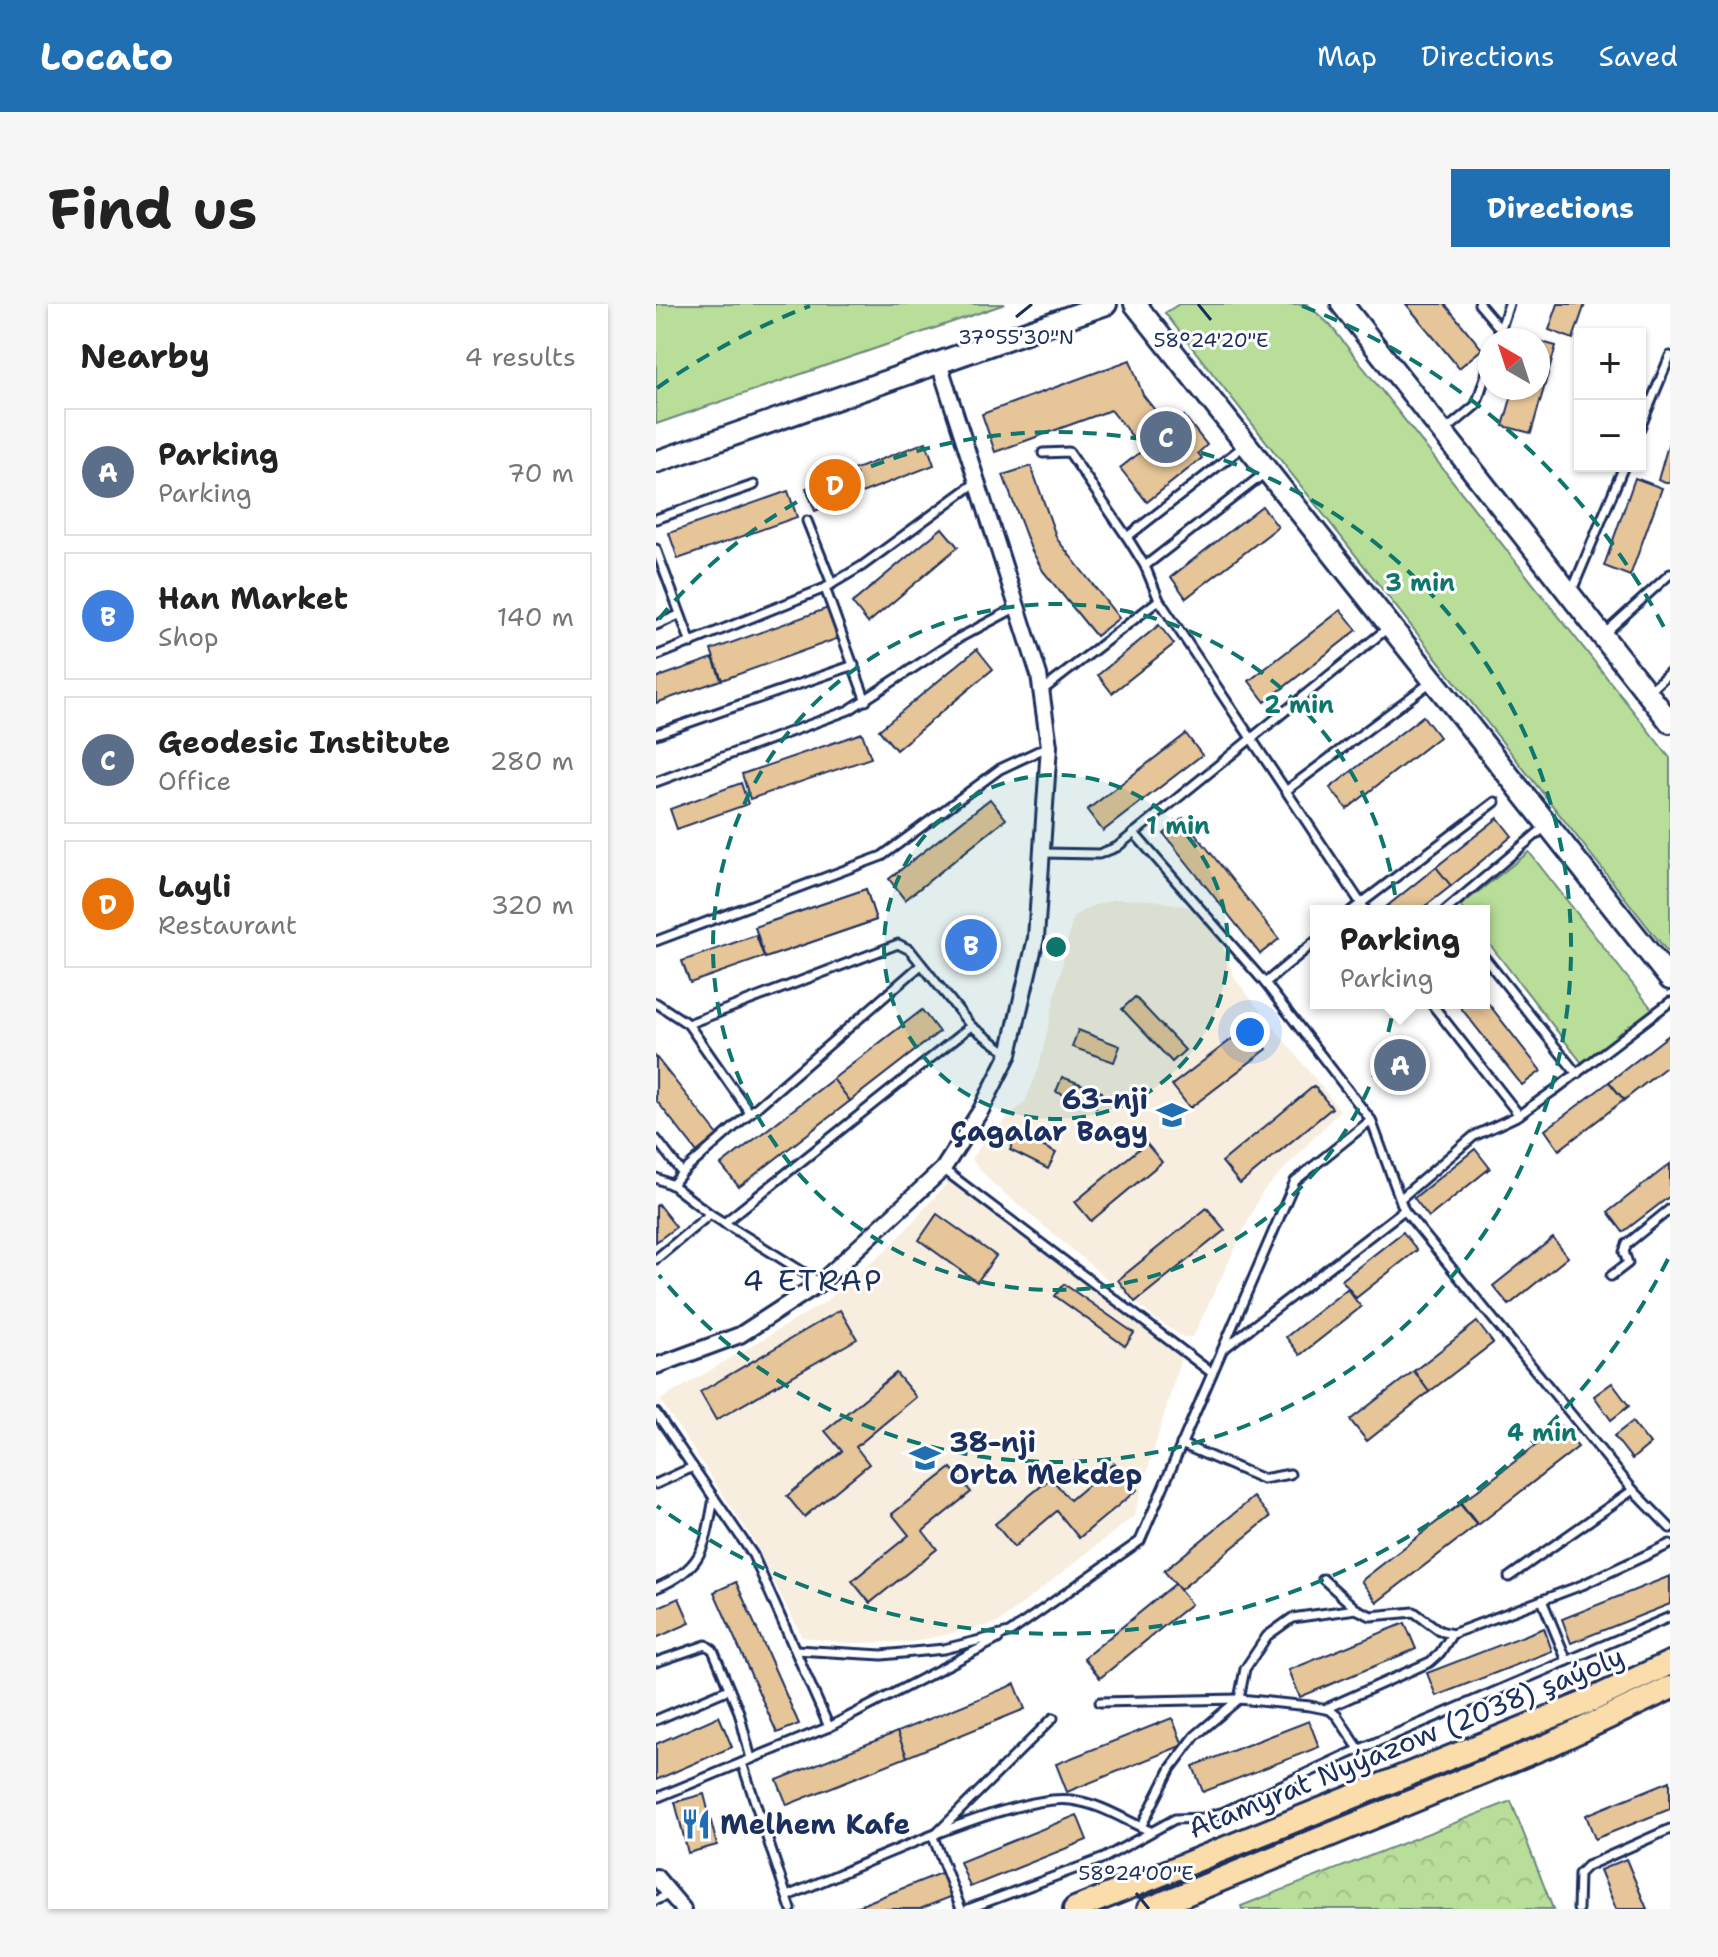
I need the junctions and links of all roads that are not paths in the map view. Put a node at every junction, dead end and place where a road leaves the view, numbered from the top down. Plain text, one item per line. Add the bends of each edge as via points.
1 (1074, 304) edge
2 (1106, 304) edge
3 (1135, 304) edge
4 (1342, 304) edge
5 (1479, 304) edge
6 (1509, 304) edge
7 (1499, 328) edge
8 (1502, 328) edge
9 (1670, 356) edge
10 (939, 363) junction
11 (1478, 399) edge
12 (1646, 414) edge
13 (1444, 432) junction
14 (1248, 443) junction
15 (656, 451) edge
16 (1043, 453) dead end
17 (656, 462) edge
18 (1269, 470) junction
19 (1622, 472) edge
20 (978, 481) junction
21 (754, 485) dead end
22 (656, 519) edge
23 (807, 521) dead end
24 (1127, 537) junction
25 (656, 549) edge
26 (1145, 566) junction
27 (1670, 574) edge
28 (829, 586) junction
29 (1571, 595) junction
30 (1159, 600) junction
31 (1017, 607) junction
32 (679, 615) junction
33 (656, 625) edge
34 (1391, 626) junction
35 (1603, 635) junction
36 (691, 643) junction
37 (656, 656) edge
38 (854, 665) junction
39 (1670, 672) edge
40 (1432, 680) junction
41 (1043, 690) junction
42 (1647, 693) junction
43 (866, 701) junction
44 (1670, 722) edge
45 (656, 734) edge
46 (1252, 737) junction
47 (1049, 746) junction
48 (656, 782) edge
49 (1287, 790) junction
50 (1495, 802) dead end
51 (1547, 825) junction
52 (1134, 833) junction
53 (1043, 853) junction
54 (1362, 905) edge
55 (1366, 905) edge
56 (1452, 905) edge
57 (656, 941) edge
58 (1310, 946) edge
59 (921, 965) junction
60 (1490, 965) edge
61 (1670, 979) edge
62 (1265, 983) junction
63 (1670, 1002) edge
64 (656, 1003) edge
65 (1436, 1009) edge
66 (688, 1024) junction
67 (971, 1026) junction
68 (1009, 1054) junction
69 (1577, 1074) junction
70 (750, 1113) junction
71 (1519, 1115) junction
72 (1371, 1120) junction
73 (656, 1139) edge
74 (943, 1169) junction
75 (682, 1173) junction
76 (656, 1178) edge
77 (672, 1185) junction
78 (1401, 1198) junction
79 (1670, 1209) edge
80 (1404, 1210) junction
81 (710, 1214) junction
82 (724, 1223) junction
83 (656, 1259) edge
84 (1611, 1276) dead end
85 (820, 1283) junction
86 (1224, 1349) junction
87 (656, 1366) edge
88 (1212, 1373) junction
89 (656, 1413) edge
90 (1181, 1444) junction
91 (693, 1467) junction
92 (1290, 1474) dead end
93 (656, 1484) edge
94 (1633, 1490) junction
95 (714, 1498) junction
96 (1670, 1528) edge
97 (1670, 1544) edge
98 (1509, 1577) dead end
99 (1323, 1579) dead end
100 (656, 1588) edge
101 (1542, 1600) junction
102 (1356, 1609) junction
103 (1670, 1617) edge
104 (1009, 1633) junction
105 (1452, 1634) junction
106 (796, 1650) junction
107 (1567, 1661) junction
108 (656, 1662) edge
109 (1670, 1663) edge
110 (1670, 1688) edge
111 (729, 1689) junction
112 (1239, 1699) junction
113 (1100, 1702) dead end
114 (1325, 1709) junction
115 (1053, 1718) dead end
116 (656, 1720) edge
117 (829, 1727) junction
118 (1359, 1749) junction
119 (751, 1759) junction
120 (742, 1763) junction
121 (656, 1798) edge
122 (1141, 1827) junction
123 (1670, 1829) edge
124 (1150, 1831) junction
125 (933, 1837) junction
126 (656, 1877) edge
127 (672, 1894) junction
128 (787, 1896) junction
129 (656, 1900) edge
130 (683, 1909) edge
131 (791, 1909) edge
132 (961, 1909) edge
133 (968, 1909) edge
134 (1075, 1909) edge
135 (1149, 1909) edge
136 (1578, 1909) edge

1 - 15 street
2 - 10 street
3 - 14 street
4 - 13 street
5 - 7 lane
6 - 8 lane
9 - 12 lane
10 - 17 street
10 - 20 street
11 - 13 lane
13 - 29 street
14 - 18 street
14 - 24 lane
16 - 24 lane via 1069,452
18 - 26 lane
18 - 34 street
19 - 29 lane
20 - 28 lane
20 - 31 street
21 - 22 lane
23 - 28 lane
24 - 26 lane
25 - 32 lane
26 - 30 lane
27 - 35 lane
28 - 36 lane
28 - 38 lane
29 - 35 street
30 - 41 lane
30 - 46 lane
31 - 41 street
31 - 43 lane via 959,638
32 - 33 lane
32 - 36 lane
34 - 40 street
34 - 46 lane
35 - 42 street
36 - 37 lane
38 - 43 lane
38 - 45 lane
39 - 42 lane
40 - 49 lane
40 - 51 street
41 - 47 street
42 - 44 street
43 - 48 lane
46 - 49 lane
46 - 52 lane
47 - 53 street
47 - 57 lane via 1000,769 882,856
49 - 54 lane
50 - 55 lane
51 - 56 lane
51 - 61 street
52 - 53 lane via 1099,854
52 - 62 lane
53 - 68 street via 1036,938
58 - 62 lane
59 - 66 lane via 898,944 882,948
59 - 67 lane
59 - 70 lane
60 - 69 lane
62 - 72 lane
63 - 69 lane
64 - 66 lane
65 - 71 lane
66 - 70 lane
67 - 68 lane
67 - 82 lane
68 - 74 street
69 - 71 lane
70 - 75 lane
71 - 78 lane via 1474,1136
72 - 78 lane
72 - 86 lane via 1295,1181
73 - 75 lane
74 - 85 street
74 - 88 lane
75 - 77 lane
76 - 77 lane
77 - 81 lane
78 - 80 lane
79 - 84 lane via 1627,1244 1628,1263
80 - 86 lane
80 - 94 lane
81 - 82 lane
81 - 83 lane
82 - 85 lane
85 - 87 street via 740,1335
86 - 88 lane
88 - 90 lane
89 - 91 lane
90 - 92 lane via 1263,1479
90 - 104 lane via 1140,1541
91 - 93 lane
91 - 95 lane
94 - 96 lane
94 - 98 lane
95 - 100 lane via 698,1561 683,1576
95 - 106 lane via 753,1555
97 - 101 lane
99 - 102 lane
101 - 105 lane
101 - 107 lane
102 - 105 lane via 1381,1617 1414,1612
102 - 112 lane via 1292,1618 1267,1636 1245,1669
103 - 107 lane
104 - 106 lane via 944,1649 882,1655
104 - 117 lane
105 - 114 lane via 1430,1662
106 - 117 lane
107 - 118 lane
108 - 111 lane via 706,1645
109 - 134 main road, Atamyrat Nyýazow (2038) şaýoly via 1585,1703
110 - 135 main road, Atamyrat Nyýazow (2038) şaýoly via 1549,1745
111 - 116 lane
111 - 119 lane
112 - 113 lane
112 - 114 lane
112 - 122 lane via 1195,1736 1171,1768
114 - 118 lane via 1337,1716
115 - 125 lane
117 - 119 lane
118 - 124 lane via 1224,1812 1175,1819
119 - 120 lane
120 - 121 lane
120 - 128 lane
122 - 124 lane
122 - 125 lane via 1099,1804 1067,1799 1038,1801
123 - 136 lane via 1587,1866 1579,1874
124 - 133 lane via 1104,1858
125 - 128 lane
125 - 132 lane
126 - 127 street
127 - 129 lane
127 - 130 street
128 - 131 lane

